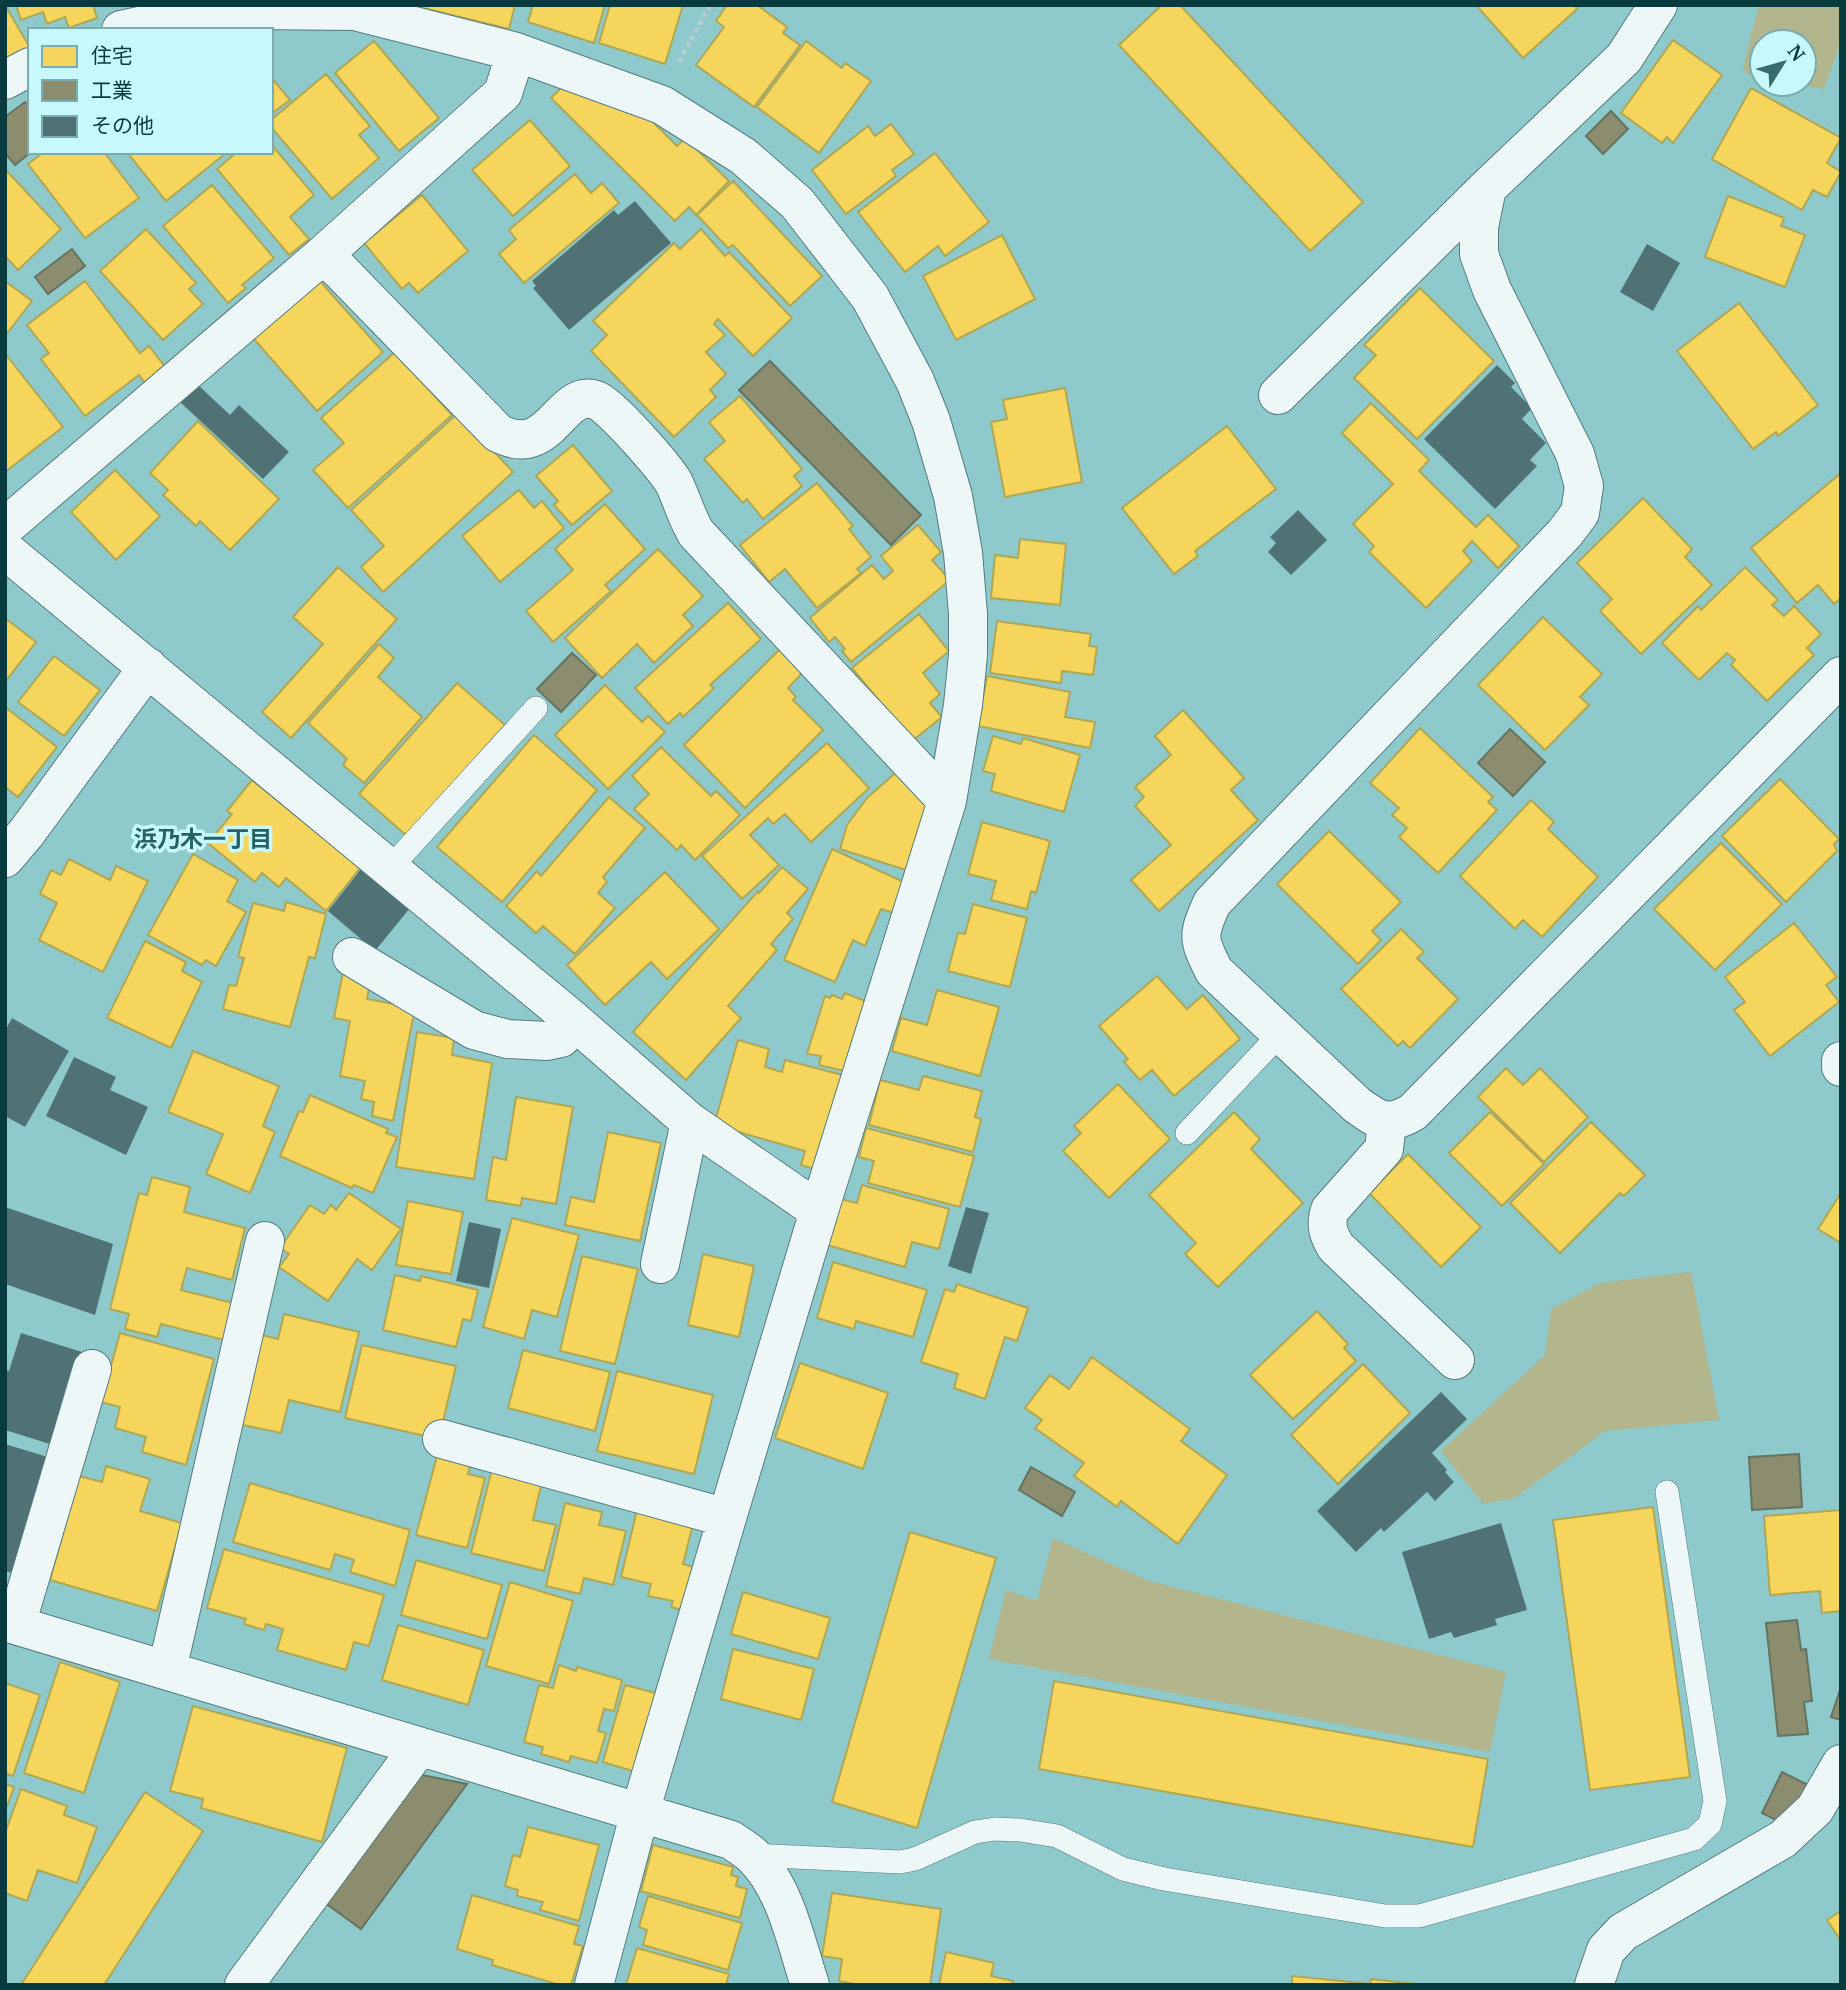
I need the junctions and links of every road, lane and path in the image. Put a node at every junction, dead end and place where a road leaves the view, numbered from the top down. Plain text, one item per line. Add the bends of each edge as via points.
1 (709, 5) edge
2 (1658, 5) edge
3 (130, 28) edge
4 (516, 52) junction
5 (28, 68) edge
6 (5, 80) edge
7 (662, 105) junction
8 (1488, 188) junction
9 (324, 254) junction
10 (1278, 395) dead end
11 (5, 527) edge
12 (5, 550) edge
13 (148, 667) junction
14 (1841, 676) edge
15 (536, 708) dead end
16 (947, 801) junction
17 (5, 858) edge
18 (390, 868) junction
19 (352, 957) dead end
20 (574, 1021) junction
21 (1280, 1034) junction
22 (1841, 1061) edge
23 (1841, 1067) edge
24 (690, 1122) junction
25 (1387, 1122) junction
26 (1187, 1133) dead end
27 (819, 1211) junction
28 (265, 1241) dead end
29 (660, 1264) dead end
30 (1455, 1360) dead end
31 (92, 1368) dead end
32 (442, 1439) dead end
33 (1667, 1492) dead end
34 (727, 1518) junction
35 (11, 1623) edge
36 (167, 1670) junction
37 (419, 1747) junction
38 (1841, 1764) edge
39 (640, 1812) junction
40 (753, 1855) junction
41 (244, 1985) edge
42 (594, 1985) edge
43 (810, 1985) edge
44 (1594, 1985) edge

1 - 7 path via 666,86
2 - 8 street via 1624,58
3 - 4 street via 194,14 243,10 355,11
4 - 7 street
4 - 9 street via 503,93
5 - 6 street
7 - 16 street via 743,156 797,203 870,297 927,411 953,496 968,614 963,705
8 - 10 street
8 - 21 street via 1479,227 1479,254 1492,290 1575,454 1584,486 1580,513 1212,903 1200,944 1214,971
9 - 11 street
9 - 16 street via 498,433 526,441 586,399 598,400 611,411 666,471 696,533
12 - 13 street
13 - 17 street
13 - 18 street
14 - 25 street via 1413,1112
15 - 18 lane
16 - 27 street
18 - 20 street
19 - 20 street via 474,1030 507,1039 547,1041 561,1038
20 - 24 street
21 - 25 street via 1356,1105
21 - 26 lane
22 - 23 street
24 - 27 street
24 - 29 street
25 - 30 street via 1384,1149 1330,1210 1329,1235 1336,1247
27 - 34 street
28 - 36 street
31 - 35 street
32 - 34 street
33 - 40 lane via 1715,1801 1710,1824 1694,1839 1419,1916 1385,1916 1164,1879 1124,1869 1057,1836 1020,1830 975,1832 900,1862
34 - 39 street
35 - 36 street
36 - 37 street
37 - 39 street
37 - 41 street
38 - 44 street via 1815,1809 1783,1839 1623,1932 1606,1950
39 - 40 street via 731,1840
39 - 42 street
40 - 43 street via 781,1900

